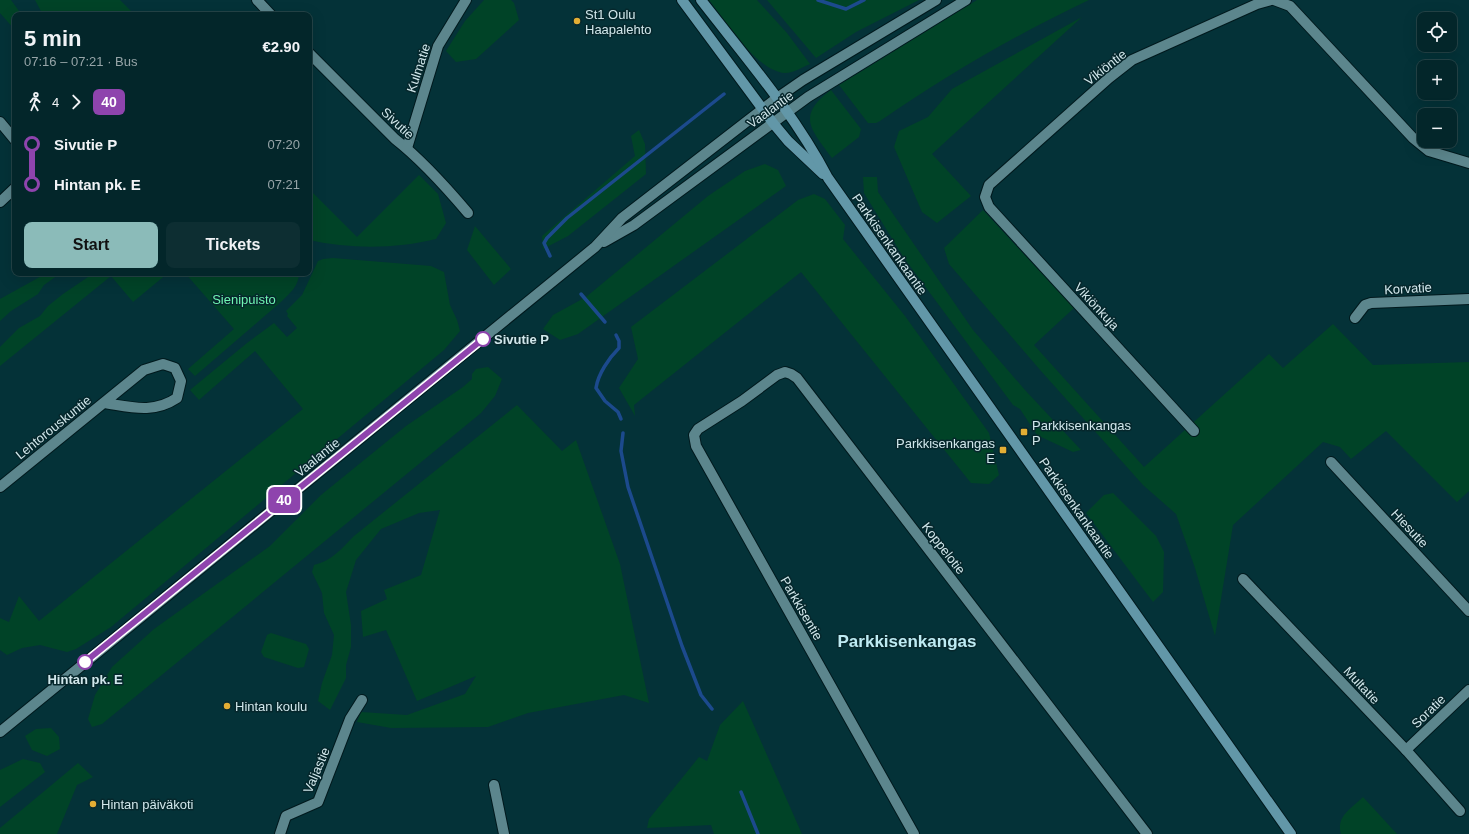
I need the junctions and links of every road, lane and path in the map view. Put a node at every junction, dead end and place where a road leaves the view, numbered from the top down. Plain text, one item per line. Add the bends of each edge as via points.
1 (257, 0) edge
2 (466, 0) edge
3 (682, 0) edge
4 (701, 0) edge
5 (936, 0) edge
6 (966, 0) edge
7 (1271, 0) edge
8 (1274, 0) edge
9 (269, 12) edge
10 (312, 56) edge
11 (777, 98) junction
12 (762, 109) junction
13 (788, 112) junction
14 (0, 122) edge
15 (773, 123) junction
16 (12, 136) edge
17 (406, 148) junction
18 (1469, 163) edge
19 (828, 178) junction
20 (12, 191) edge
21 (984, 197) joint
22 (0, 202) edge
23 (468, 213) dead end
24 (595, 247) junction
25 (1469, 299) edge
26 (1355, 318) dead end
27 (104, 403) junction
28 (1194, 431) dead end
29 (694, 436) joint
30 (1331, 462) dead end
31 (0, 487) edge
32 (1243, 578) dead end
33 (1469, 611) edge
34 (1469, 690) edge
35 (362, 700) dead end
36 (0, 732) edge
37 (1406, 750) junction
38 (494, 786) dead end
39 (1460, 811) dead end
40 (280, 834) edge
41 (504, 834) edge
42 (914, 834) edge
43 (1147, 834) edge
44 (1291, 834) edge

1 - 9 street
2 - 17 street, Kulmatie via 438,46
3 - 12 main road, Parkkisenkankaantie
4 - 11 main road, Parkkisenkankaantie
5 - 11 street, Vaalantie
6 - 13 street, Vaalantie via 808,97
7 - 21 street, Vikiöntie via 1132,60 989,185
8 - 18 street via 1290,6 1413,138 1429,151
10 - 17 street, Sivutie
11 - 12 street, Vaalantie
11 - 13 main road, Parkkisenkankaantie
12 - 15 main road, Parkkisenkankaantie
12 - 24 street, Vaalantie via 622,218
13 - 15 street, Vaalantie
13 - 19 main road, Parkkisenkankaantie
14 - 16 street
15 - 19 main road, Parkkisenkankaantie via 788,141
15 - 24 street, Vaalantie via 634,225
17 - 23 street, Sivutie via 451,192
19 - 44 main road, Parkkisenkankaantie
20 - 22 street
21 - 28 street, Vikiönkuja via 989,207
24 - 36 street, Vaalantie
25 - 26 street, Korvatie via 1371,303 1365,305
27 - 27 street, Lehtorouskuntie via 144,370 163,364 175,368 181,381 177,398 166,405 143,409
27 - 31 street, Lehtorouskuntie
29 - 42 street, Parkkisentie via 700,453
29 - 43 street, Koppelotie via 698,429 778,375 785,372 797,378
30 - 33 street, Hiesutie
32 - 37 street, Multatie
34 - 37 street, Soratie
35 - 40 street, Valjastie via 350,719 318,802 286,816
37 - 39 street, Multatie
38 - 41 street

